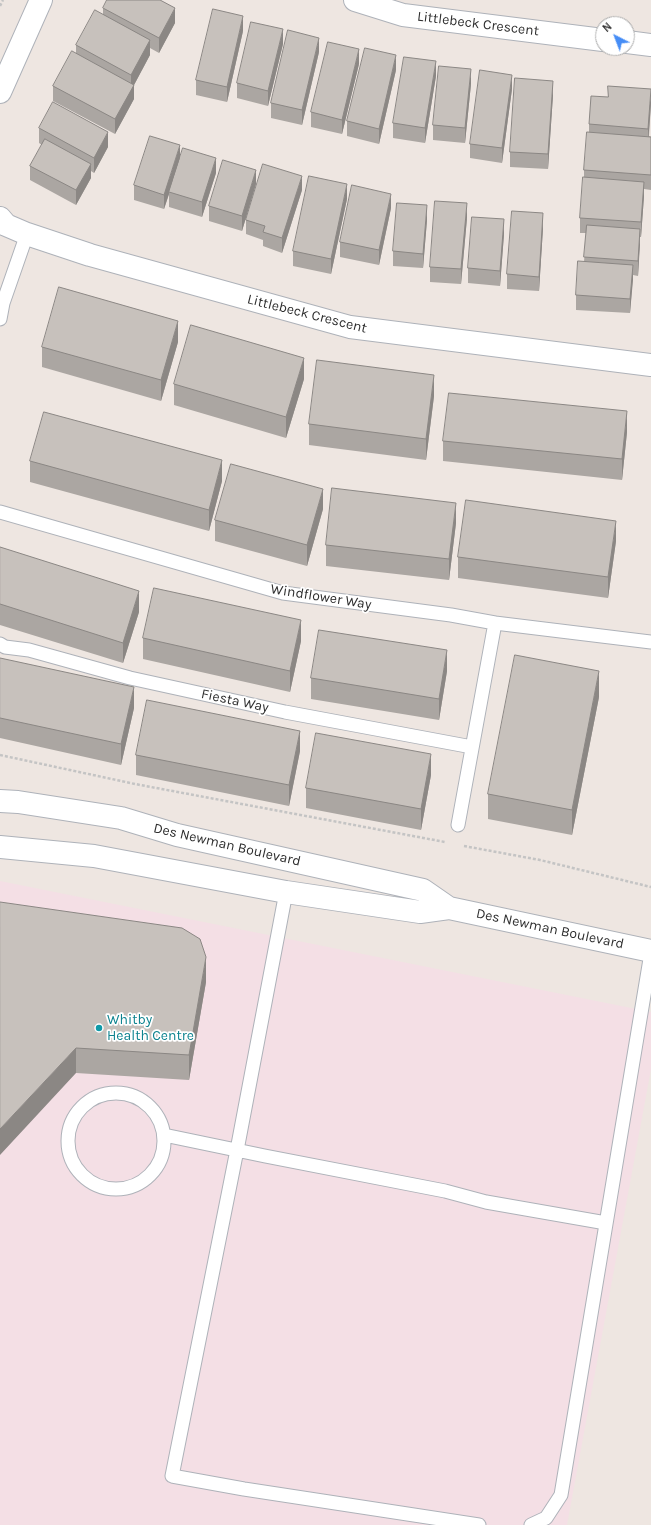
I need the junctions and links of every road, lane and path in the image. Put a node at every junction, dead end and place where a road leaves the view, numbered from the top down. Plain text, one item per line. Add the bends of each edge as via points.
1 (3, 0) edge
2 (41, 0) edge
3 (355, 0) edge
4 (0, 6) edge
5 (595, 39) edge
6 (635, 43) edge
7 (651, 46) edge
8 (0, 92) edge
9 (0, 218) edge
10 (27, 234) junction
11 (0, 320) edge
12 (651, 365) edge
13 (0, 512) edge
14 (495, 623) junction
15 (651, 642) edge
16 (0, 644) edge
17 (472, 747) junction
18 (0, 755) edge
19 (0, 801) edge
20 (458, 825) dead end
21 (449, 843) dead end
22 (457, 844) dead end
23 (0, 847) edge
24 (651, 887) edge
25 (286, 892) junction
26 (449, 908) junction
27 (651, 952) edge
28 (164, 1135) junction
29 (237, 1150) junction
30 (606, 1223) junction
31 (479, 1525) edge
32 (531, 1525) edge

1 - 4 path
2 - 8 street
3 - 5 street, Littlebeck Crescent via 403,15
6 - 7 street
9 - 10 street, Littlebeck Crescent via 6,225
10 - 11 lane via 3,303
10 - 12 street, Littlebeck Crescent via 98,257 350,327
13 - 14 lane, Windflower Way via 283,593
14 - 15 lane, Windflower Way
14 - 17 lane
16 - 17 lane, Fiesta Way via 130,678 293,713
17 - 20 lane
18 - 21 path via 135,784
19 - 26 street, Des Newman Boulevard via 121,818 177,835 422,890
22 - 24 path via 540,860
23 - 25 street, Des Newman Boulevard via 94,856
25 - 26 street, Des Newman Boulevard via 420,912
25 - 29 lane
26 - 27 street, Des Newman Boulevard
27 - 30 lane
28 - 28 lane via 151,1107 138,1098 123,1093 108,1093 93,1098 80,1109 71,1122 67,1138 69,1154 76,1169 88,1181 102,1188 118,1190 134,1186 148,1177 158,1165
28 - 29 lane
29 - 30 lane via 445,1191 486,1202
29 - 31 lane via 172,1476
30 - 32 lane via 561,1495 546,1518

